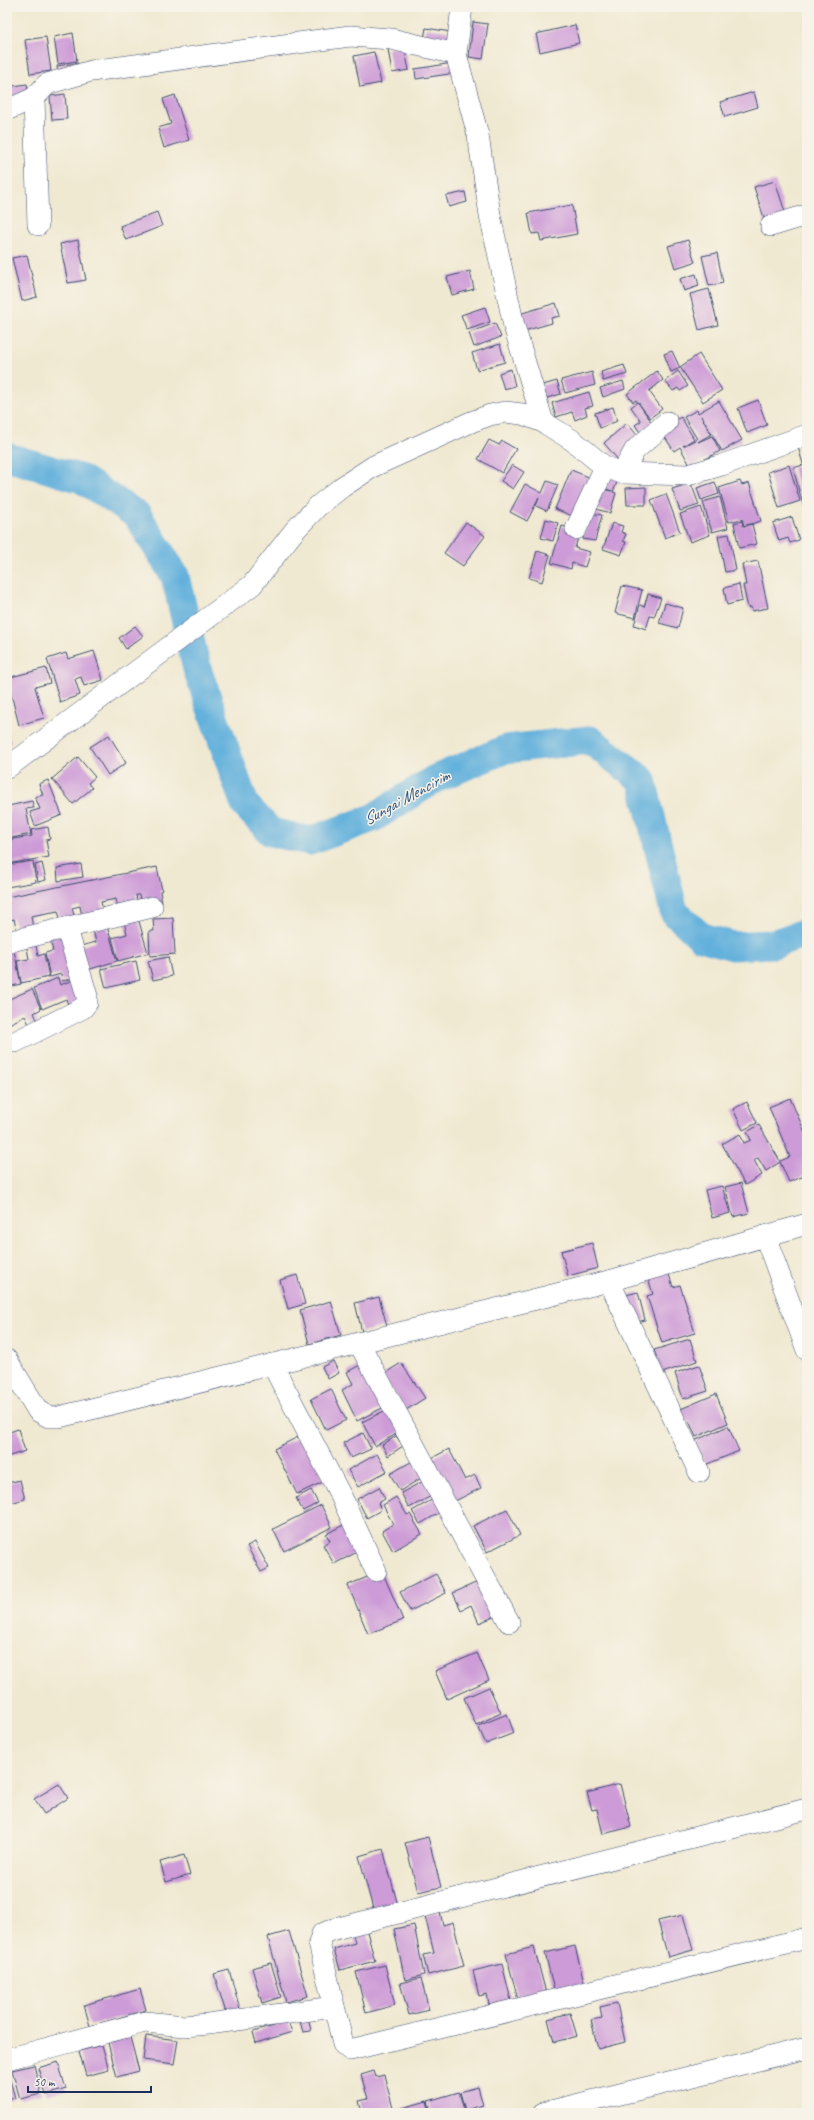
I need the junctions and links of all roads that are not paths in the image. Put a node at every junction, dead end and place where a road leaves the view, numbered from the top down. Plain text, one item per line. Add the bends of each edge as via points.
1 (462, 7) edge
2 (456, 54) junction
3 (34, 98) junction
4 (7, 110) edge
5 (807, 215) edge
6 (38, 225) dead end
7 (771, 226) dead end
8 (543, 422) junction
9 (667, 422) dead end
10 (807, 435) edge
11 (613, 470) junction
12 (576, 529) dead end
13 (7, 768) edge
14 (152, 907) dead end
15 (67, 929) junction
16 (7, 942) edge
17 (15, 1042) dead end
18 (807, 1224) edge
19 (765, 1236) junction
20 (609, 1281) junction
21 (359, 1343) junction
22 (807, 1350) edge
23 (7, 1360) edge
24 (272, 1364) junction
25 (698, 1472) dead end
26 (376, 1571) dead end
27 (509, 1622) dead end
28 (807, 1809) edge
29 (807, 1938) edge
30 (334, 2007) junction
31 (807, 2048) edge
32 (7, 2059) edge
33 (543, 2113) edge

1 - 2 street
2 - 3 street via 391,39 350,36 91,71 52,82
2 - 8 street via 478,135 490,215 514,326
3 - 4 street
3 - 6 street
5 - 7 street
8 - 11 street
8 - 13 street via 522,414 505,412 490,415 417,445 374,466 342,486 295,530 252,585
9 - 11 street
10 - 11 street via 688,476
11 - 12 street
14 - 15 street
15 - 16 street
15 - 17 street via 87,1003 83,1008
18 - 19 street
19 - 20 street
19 - 22 street
20 - 21 street
20 - 25 street
21 - 24 street
21 - 27 street
23 - 24 street via 38,1411 49,1417 59,1417
24 - 26 street via 342,1498
28 - 30 street via 331,1930 322,1934 319,1943
29 - 30 street via 350,2050 344,2044
30 - 32 street via 184,2026 145,2022
31 - 33 street

